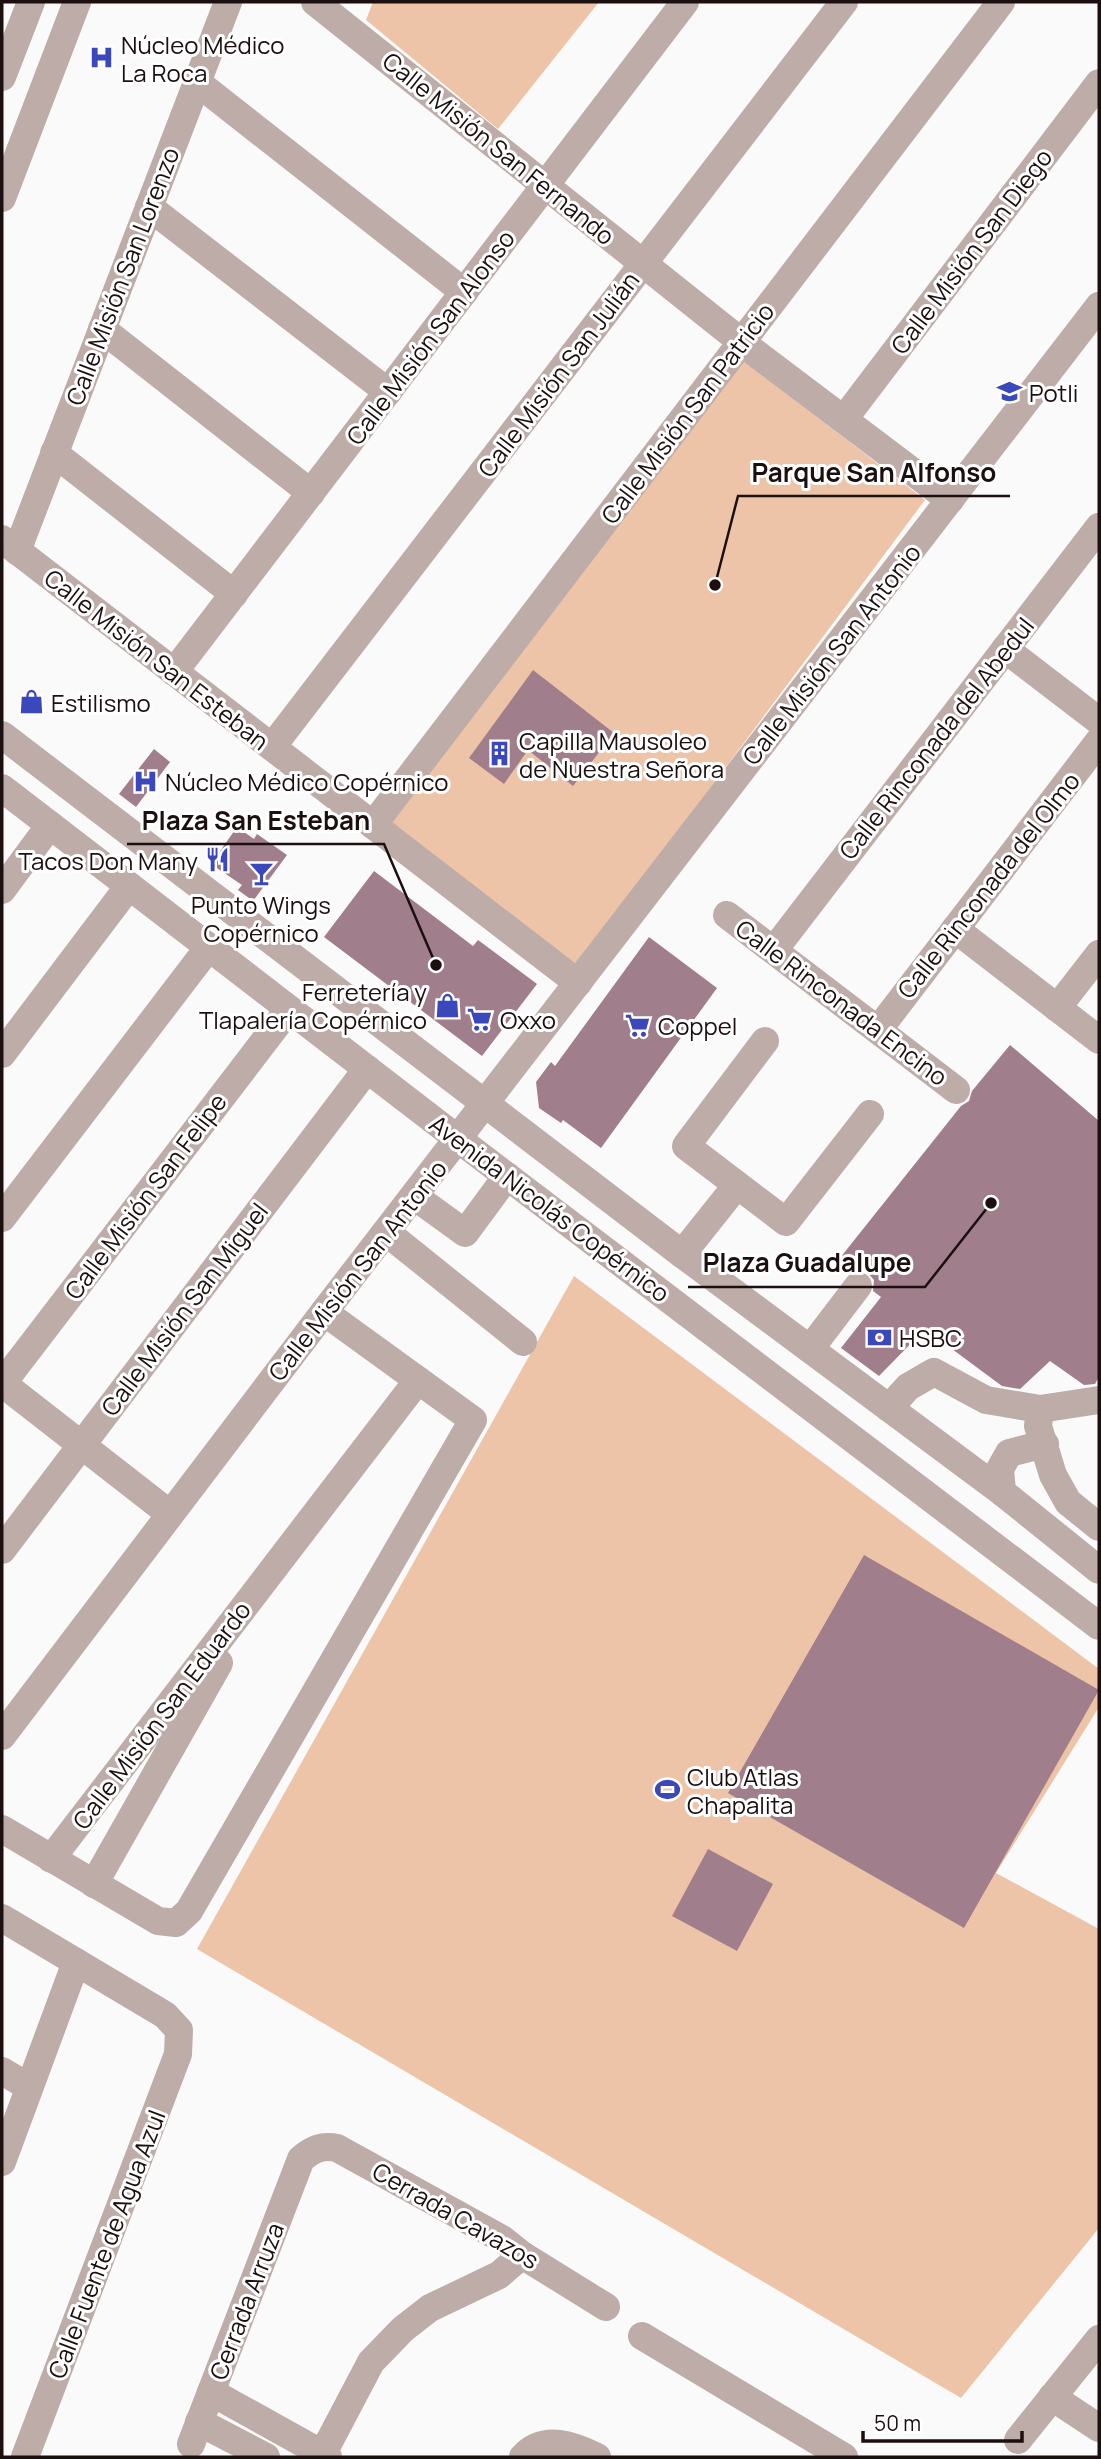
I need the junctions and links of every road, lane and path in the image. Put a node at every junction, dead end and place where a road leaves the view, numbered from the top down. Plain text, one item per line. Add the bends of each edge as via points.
1 (31, 2) edge
2 (77, 2) edge
3 (228, 2) edge
4 (315, 2) edge
5 (685, 2) edge
6 (844, 2) edge
7 (1001, 2) edge
8 (2, 77) edge
9 (198, 83) junction
10 (1099, 83) edge
11 (11, 145) edge
12 (5, 182) edge
13 (545, 186) junction
14 (149, 207) junction
15 (643, 263) junction
16 (464, 292) junction
17 (1099, 306) edge
18 (102, 329) junction
19 (742, 342) junction
20 (388, 392) junction
21 (844, 419) junction
22 (54, 453) junction
23 (311, 493) junction
24 (950, 500) junction
25 (1099, 527) edge
26 (9, 545) edge
27 (234, 594) junction
28 (1005, 649) junction
29 (174, 672) junction
30 (1099, 722) edge
31 (2, 736) edge
32 (1099, 741) edge
33 (272, 747) junction
34 (2, 788) edge
35 (50, 825) junction
36 (373, 825) junction
37 (129, 886) junction
38 (2, 890) edge
39 (727, 915) dead end
40 (955, 929) junction
41 (209, 947) junction
42 (774, 950) junction
43 (1099, 954) edge
44 (578, 983) junction
45 (1057, 1008) junction
46 (289, 1009) junction
47 (878, 1030) junction
48 (1099, 1040) edge
49 (765, 1041) dead end
50 (2, 1054) edge
51 (367, 1069) junction
52 (956, 1090) dead end
53 (485, 1104) junction
54 (870, 1114) dead end
55 (458, 1139) junction
56 (508, 1176) junction
57 (737, 1185) junction
58 (414, 1196) junction
59 (2, 1218) edge
60 (386, 1232) junction
61 (682, 1254) junction
62 (858, 1286) dead end
63 (324, 1312) junction
64 (523, 1342) dead end
65 (810, 1349) junction
66 (418, 1380) junction
67 (2, 1383) edge
68 (1099, 1400) edge
69 (889, 1408) junction
70 (1040, 1409) junction
71 (1045, 1444) junction
72 (82, 1445) junction
73 (1002, 1492) junction
74 (1099, 1497) edge
75 (1068, 1502) junction
76 (170, 1514) junction
77 (1099, 1527) edge
78 (2, 1550) edge
79 (1099, 1570) edge
80 (271, 1572) junction
81 (1097, 1622) edge
82 (2, 1736) edge
83 (2, 1829) edge
84 (51, 1859) junction
85 (94, 1884) junction
86 (2, 1918) edge
87 (76, 1962) junction
88 (2, 2071) edge
89 (29, 2087) junction
90 (301, 2159) joint
91 (2, 2162) edge
92 (522, 2255) junction
93 (606, 2307) dead end
94 (642, 2336) dead end
95 (1099, 2339) edge
96 (211, 2392) junction
97 (1052, 2397) junction
98 (1099, 2428) edge
99 (1018, 2440) dead end
100 (324, 2456) edge
101 (840, 2456) edge
102 (25, 2457) edge
103 (266, 2457) edge
104 (523, 2457) edge
105 (597, 2457) edge

1 - 8 street
2 - 11 street
3 - 9 street, Calle Misión San Lorenzo
4 - 13 street, Calle Misión San Fernando
5 - 13 street, Calle Misión San Alonso
6 - 15 street, Calle Misión San Julián
7 - 19 street, Calle Misión San Patricio
9 - 14 street, Calle Misión San Lorenzo
9 - 16 street
10 - 21 street, Calle Misión San Diego
11 - 12 street
13 - 15 street, Calle Misión San Fernando
13 - 16 street, Calle Misión San Alonso
14 - 18 street, Calle Misión San Lorenzo
14 - 20 street
15 - 19 street, Calle Misión San Fernando
15 - 33 street, Calle Misión San Julián
16 - 20 street, Calle Misión San Alonso
17 - 24 street, Calle Misión San Antonio
18 - 22 street, Calle Misión San Lorenzo
18 - 23 street
19 - 21 street, Calle Misión San Fernando
19 - 36 street, Calle Misión San Patricio
20 - 23 street, Calle Misión San Alonso
21 - 24 street, Calle Misión San Fernando
22 - 26 street, Calle Misión San Lorenzo
22 - 27 street
23 - 27 street, Calle Misión San Alonso
24 - 44 street, Calle Misión San Antonio
25 - 28 street, Calle Rinconada del Abedul
26 - 29 street, Calle Misión San Esteban
27 - 29 street, Calle Misión San Alonso
28 - 30 street
28 - 42 street, Calle Rinconada del Abedul
29 - 33 street, Calle Misión San Esteban
31 - 53 street, Avenida Nicolás Copérnico
32 - 40 street, Calle Rinconada del Olmo
33 - 36 street, Calle Misión San Esteban
34 - 35 street, Avenida Nicolás Copérnico
35 - 37 street, Avenida Nicolás Copérnico
35 - 38 street
36 - 44 street, Calle Misión San Esteban
37 - 41 street, Avenida Nicolás Copérnico
37 - 50 street
39 - 42 street, Calle Rinconada Encino
40 - 45 street
40 - 47 street, Calle Rinconada del Olmo
41 - 46 street, Avenida Nicolás Copérnico
41 - 59 street
42 - 47 street, Calle Rinconada Encino
43 - 45 street
44 - 53 street, Calle Misión San Antonio
45 - 48 street
46 - 51 street, Avenida Nicolás Copérnico
46 - 67 street, Calle Misión San Felipe
47 - 52 street, Calle Rinconada Encino
49 - 57 street via 686,1146
51 - 55 street, Avenida Nicolás Copérnico
51 - 72 street, Calle Misión San Miguel
53 - 55 street, Calle Misión San Antonio
53 - 61 street, Avenida Nicolás Copérnico
54 - 57 street via 786,1222
55 - 56 street, Avenida Nicolás Copérnico
55 - 58 street, Calle Misión San Antonio
56 - 58 street via 465,1233
56 - 81 street, Avenida Nicolás Copérnico
57 - 61 street
58 - 60 street, Calle Misión San Antonio
60 - 63 street, Calle Misión San Antonio
60 - 64 street
61 - 65 street, Avenida Nicolás Copérnico
62 - 65 street
63 - 66 street
63 - 76 street, Calle Misión San Antonio
65 - 69 street, Avenida Nicolás Copérnico
66 - 80 street, Calle Misión San Eduardo
66 - 85 street via 473,1420 189,1911 176,1923 158,1921
67 - 72 street
68 - 70 street
69 - 70 street via 908,1387 934,1372 986,1400
69 - 73 street, Avenida Nicolás Copérnico
70 - 71 street via 1038,1426
71 - 73 street via 1009,1453 1000,1469
71 - 75 street via 1053,1475
72 - 76 street
72 - 78 street, Calle Misión San Miguel
73 - 79 street, Avenida Nicolás Copérnico
74 - 75 street
75 - 77 street
76 - 82 street, Calle Misión San Antonio
80 - 84 street, Calle Misión San Eduardo
80 - 85 street, Calle Misión San Eduardo
83 - 84 street
84 - 85 street
86 - 87 street
87 - 89 street
87 - 102 street, Calle Fuente de Agua Azul via 165,2015 179,2030 178,2054
88 - 89 street
89 - 91 street
90 - 92 street, Cerrada Cavazos via 324,2146 337,2148 502,2239
90 - 96 street, Cerrada Arruza
92 - 93 street, Cerrada Cavazos
92 - 100 street via 499,2274 430,2308 403,2329 371,2362
94 - 101 street
95 - 97 street
96 - 100 street
96 - 103 street, Cerrada Arruza via 195,2433
97 - 98 street
97 - 99 street
104 - 105 street via 553,2442

